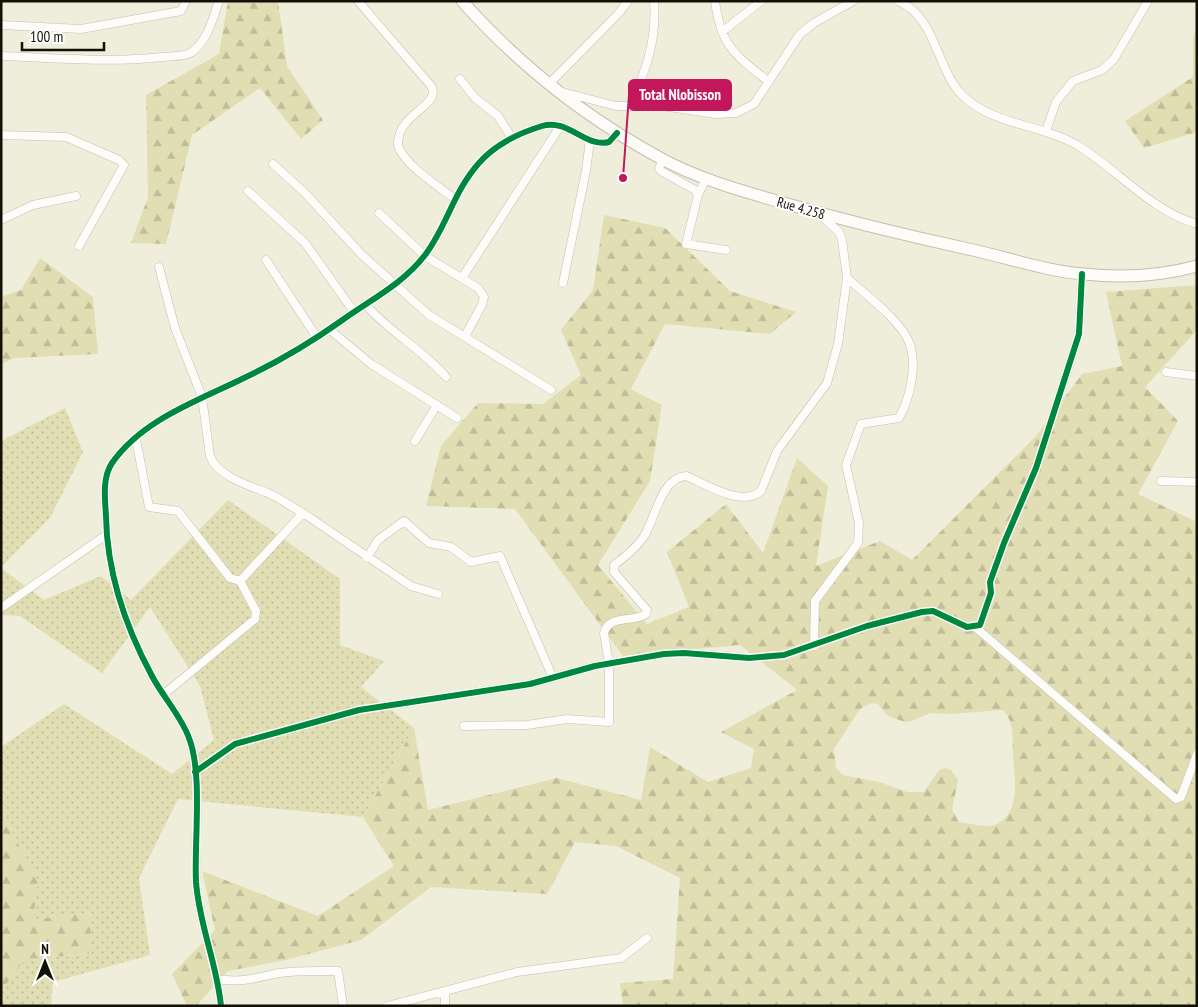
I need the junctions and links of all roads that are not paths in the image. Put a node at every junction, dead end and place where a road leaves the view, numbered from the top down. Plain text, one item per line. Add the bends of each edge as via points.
1 (186, 1) edge
2 (219, 1) edge
3 (358, 1) edge
4 (462, 1) edge
5 (628, 1) edge
6 (654, 1) edge
7 (715, 1) edge
8 (761, 1) edge
9 (853, 1) edge
10 (898, 1) edge
11 (1148, 1) edge
12 (1, 26) edge
13 (722, 32) junction
14 (1, 56) edge
15 (460, 80) dead end
16 (769, 82) junction
17 (553, 88) junction
18 (630, 106) junction
19 (561, 125) junction
20 (1046, 131) junction
21 (616, 133) junction
22 (1, 135) edge
23 (512, 138) junction
24 (590, 140) junction
25 (663, 160) junction
26 (273, 164) dead end
27 (706, 179) junction
28 (248, 191) dead end
29 (698, 195) junction
30 (76, 196) dead end
31 (455, 199) junction
32 (379, 213) dead end
33 (818, 213) junction
34 (1, 220) edge
35 (1197, 224) edge
36 (79, 246) dead end
37 (726, 250) dead end
38 (425, 256) junction
39 (266, 260) dead end
40 (1197, 266) edge
41 (159, 267) dead end
42 (1082, 274) junction
43 (462, 278) junction
44 (848, 278) junction
45 (564, 283) dead end
46 (395, 285) junction
47 (366, 304) junction
48 (354, 312) junction
49 (329, 329) junction
50 (316, 336) junction
51 (465, 336) junction
52 (1166, 372) dead end
53 (1197, 376) edge
54 (446, 377) dead end
55 (551, 390) dead end
56 (202, 397) junction
57 (437, 404) junction
58 (457, 418) dead end
59 (136, 439) junction
60 (415, 441) dead end
61 (1161, 481) dead end
62 (1197, 482) edge
63 (302, 513) junction
64 (106, 535) junction
65 (367, 558) junction
66 (240, 581) junction
67 (438, 594) dead end
68 (1, 608) edge
69 (975, 627) junction
70 (814, 646) junction
71 (609, 664) junction
72 (553, 678) junction
73 (164, 695) junction
74 (464, 726) dead end
75 (1197, 754) edge
76 (195, 772) junction
77 (647, 938) dead end
78 (218, 979) junction
79 (444, 992) junction
80 (220, 1006) edge
81 (343, 1006) edge
82 (387, 1006) edge
83 (445, 1006) edge

1 - 12 street via 182,11 81,29
2 - 14 street via 200,43 193,51 182,55 126,61
3 - 31 street via 432,87 434,94 431,100 403,125 398,145 404,156 428,179
4 - 17 highway, Rue 4.258 via 503,45
5 - 17 street
6 - 18 street via 653,42 645,72
7 - 13 street
8 - 13 street
9 - 16 street via 800,34
10 - 20 street via 914,11 923,23 956,89 963,96 988,114
11 - 20 street via 1114,59 1102,70 1073,81 1056,102
13 - 16 street via 735,54
15 - 23 street via 498,116
16 - 18 street via 754,104 736,113
17 - 18 street via 609,105
17 - 21 highway, Rue 4.258
19 - 23 street via 541,126
19 - 24 street
19 - 43 street
20 - 35 street via 1076,145 1162,207
21 - 24 street via 605,143
21 - 25 highway, Rue 4.258
22 - 36 street via 66,137 124,165
23 - 31 street via 484,155
24 - 45 street
25 - 27 highway, Rue 4.258
25 - 29 street via 659,168 661,171 695,190
26 - 46 street
27 - 29 street
27 - 33 highway, Rue 4.258
28 - 48 street via 305,243
29 - 37 street via 686,244
30 - 34 street via 33,204
31 - 38 street
32 - 38 street
33 - 42 highway, Rue 4.258
33 - 44 street via 839,232
38 - 43 street
38 - 46 street
39 - 50 street
40 - 42 highway, Rue 4.258 via 1152,274
41 - 56 street via 176,328
42 - 69 street via 1079,334 1036,468 990,582 991,593 980,625
43 - 51 street via 478,288 484,297
44 - 70 street via 895,322 909,341 912,376 907,403 899,418 861,424 846,462 860,538 815,601
44 - 71 street via 838,344 827,382 778,451 761,492 742,498 680,476 664,493 644,536 614,565 614,572 647,610 640,618 617,621 606,628
46 - 47 street
46 - 51 street via 429,314
47 - 48 street
47 - 54 street via 378,319 432,360
48 - 49 street
49 - 50 street
49 - 57 street via 371,364
50 - 56 street via 278,360
51 - 55 street
52 - 53 street
56 - 59 street via 167,416
56 - 63 street via 210,456 214,464 258,492 268,493
57 - 58 street
57 - 60 street
59 - 64 street via 111,464 106,476
59 - 66 street via 149,506 178,511 230,578
61 - 62 street
63 - 65 street
63 - 66 street
64 - 68 street
64 - 73 street via 127,626
65 - 67 street via 411,586
65 - 72 street via 378,540 404,521 429,543 452,547 471,562 500,556
66 - 73 street via 256,611 255,619
69 - 70 street via 967,627 933,612 922,612 867,626
69 - 75 street via 1176,799 1181,797
70 - 71 street via 776,656 741,658 677,653
71 - 72 street
71 - 74 street via 609,722 567,719 526,725
72 - 76 street via 359,710 313,721 235,744
73 - 76 street via 188,734
76 - 78 street via 196,882
77 - 79 street via 621,958 517,972
78 - 80 street
78 - 81 street via 259,979 279,973 338,971
79 - 82 street
79 - 83 street

